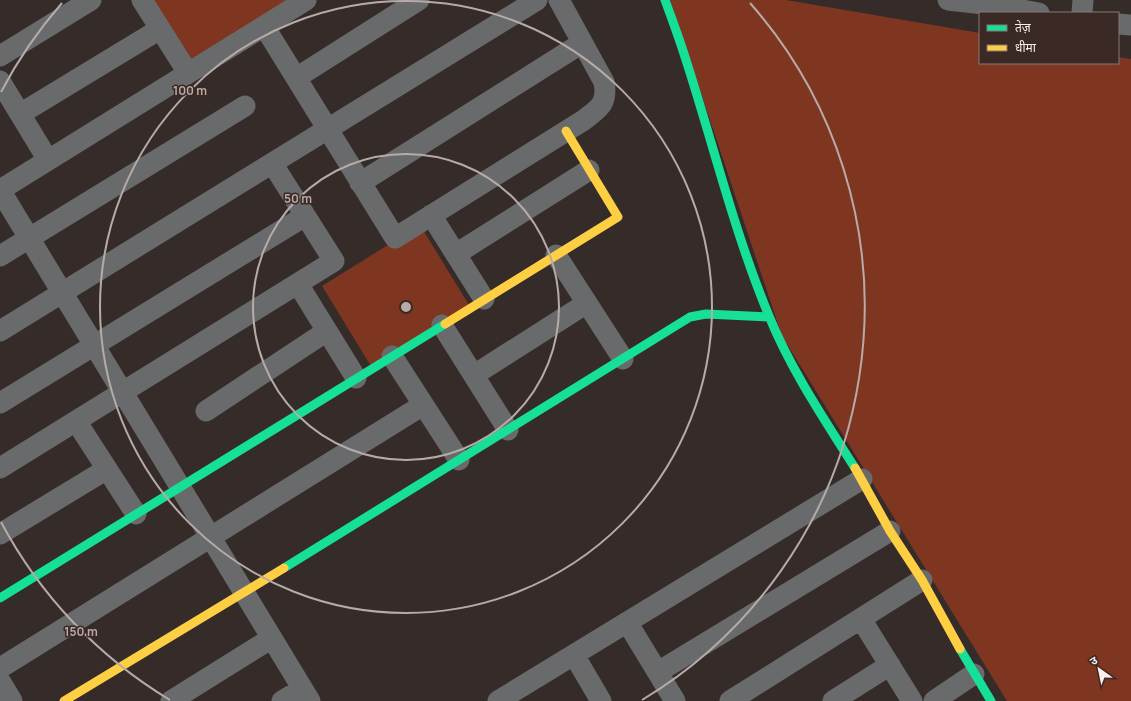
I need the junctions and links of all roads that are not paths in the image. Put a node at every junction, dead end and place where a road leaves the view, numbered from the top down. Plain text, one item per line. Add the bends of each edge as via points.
1 (91, 0) edge
2 (142, 0) edge
3 (419, 0) edge
4 (537, 0) edge
5 (559, 0) edge
6 (665, 0) edge
7 (948, 0) edge
8 (1083, 0) edge
9 (298, 2) edge
10 (1033, 12) edge
11 (1082, 12) edge
12 (1119, 24) edge
13 (1131, 25) edge
14 (264, 26) junction
15 (160, 29) junction
16 (582, 43) junction
17 (0, 56) edge
18 (188, 73) junction
19 (296, 78) junction
20 (0, 81) edge
21 (245, 106) dead end
22 (20, 114) junction
23 (327, 129) junction
24 (566, 131) junction
25 (48, 160) junction
26 (272, 163) junction
27 (589, 170) junction
28 (360, 183) junction
29 (0, 190) edge
30 (431, 215) junction
31 (305, 216) junction
32 (29, 238) junction
33 (456, 254) junction
34 (556, 255) junction
35 (0, 256) edge
36 (298, 284) junction
37 (62, 293) junction
38 (484, 299) junction
39 (587, 303) junction
40 (769, 317) junction
41 (442, 324) junction
42 (0, 331) edge
43 (327, 331) junction
44 (94, 345) junction
45 (392, 356) junction
46 (623, 359) junction
47 (474, 375) junction
48 (356, 378) junction
49 (123, 392) junction
50 (0, 403) edge
51 (423, 405) junction
52 (206, 411) dead end
53 (76, 421) junction
54 (508, 430) junction
55 (459, 460) junction
56 (0, 468) edge
57 (107, 469) junction
58 (862, 479) junction
59 (180, 486) junction
60 (136, 514) junction
61 (890, 531) junction
62 (0, 534) edge
63 (210, 537) junction
64 (922, 580) junction
65 (244, 593) junction
66 (1, 596) edge
67 (861, 619) junction
68 (627, 622) junction
69 (272, 638) junction
70 (574, 655) junction
71 (890, 666) junction
72 (0, 668) edge
73 (658, 672) junction
74 (974, 674) junction
75 (0, 681) edge
76 (306, 695) edge
77 (12, 701) edge
78 (64, 701) edge
79 (171, 701) edge
80 (282, 701) edge
81 (498, 701) edge
82 (601, 701) edge
83 (675, 701) edge
84 (730, 701) edge
85 (833, 701) edge
86 (912, 701) edge
87 (934, 701) edge
88 (991, 701) edge

1 - 17 street
2 - 15 street
3 - 19 street
4 - 23 street
5 - 16 street
6 - 40 street via 685,56 746,258
7 - 10 street
8 - 11 street
9 - 14 street
12 - 13 street
14 - 18 street
14 - 19 street
15 - 18 street
15 - 22 street
16 - 24 street via 604,82 606,94 601,106
16 - 28 street
18 - 25 street
19 - 23 street
20 - 22 street
21 - 32 street
22 - 25 street
23 - 26 street
23 - 28 street
24 - 27 street
24 - 30 street
25 - 29 street
26 - 31 street
26 - 37 street
27 - 33 street
27 - 34 street via 618,217
28 - 30 street via 395,238
29 - 32 street
30 - 33 street
31 - 36 street via 334,261
31 - 44 street
32 - 35 street
32 - 37 street
33 - 38 street
34 - 38 street
34 - 39 street
36 - 43 street
36 - 49 street
37 - 42 street
37 - 44 street
38 - 41 street
39 - 46 street
39 - 47 street
40 - 46 street via 706,314 690,318
40 - 58 street via 813,402
41 - 45 street
41 - 47 street
43 - 48 street
43 - 52 street
44 - 49 street
44 - 50 street
45 - 48 street
45 - 51 street
46 - 54 street
47 - 54 street
48 - 59 street
49 - 53 street
49 - 59 street
51 - 55 street
51 - 63 street
53 - 56 street
53 - 57 street
54 - 55 street
55 - 65 street
57 - 60 street
57 - 62 street
58 - 61 street
58 - 68 street
59 - 60 street
59 - 63 street
60 - 66 street
61 - 64 street
61 - 73 street
63 - 65 street
63 - 72 street
64 - 67 street
64 - 74 street
65 - 69 street
65 - 78 street
67 - 71 street
67 - 84 street
68 - 70 street
68 - 73 street
69 - 76 street
69 - 79 street
70 - 81 street
70 - 82 street
71 - 85 street
71 - 86 street
73 - 83 street
74 - 87 street
74 - 88 street
75 - 77 street
76 - 80 street

